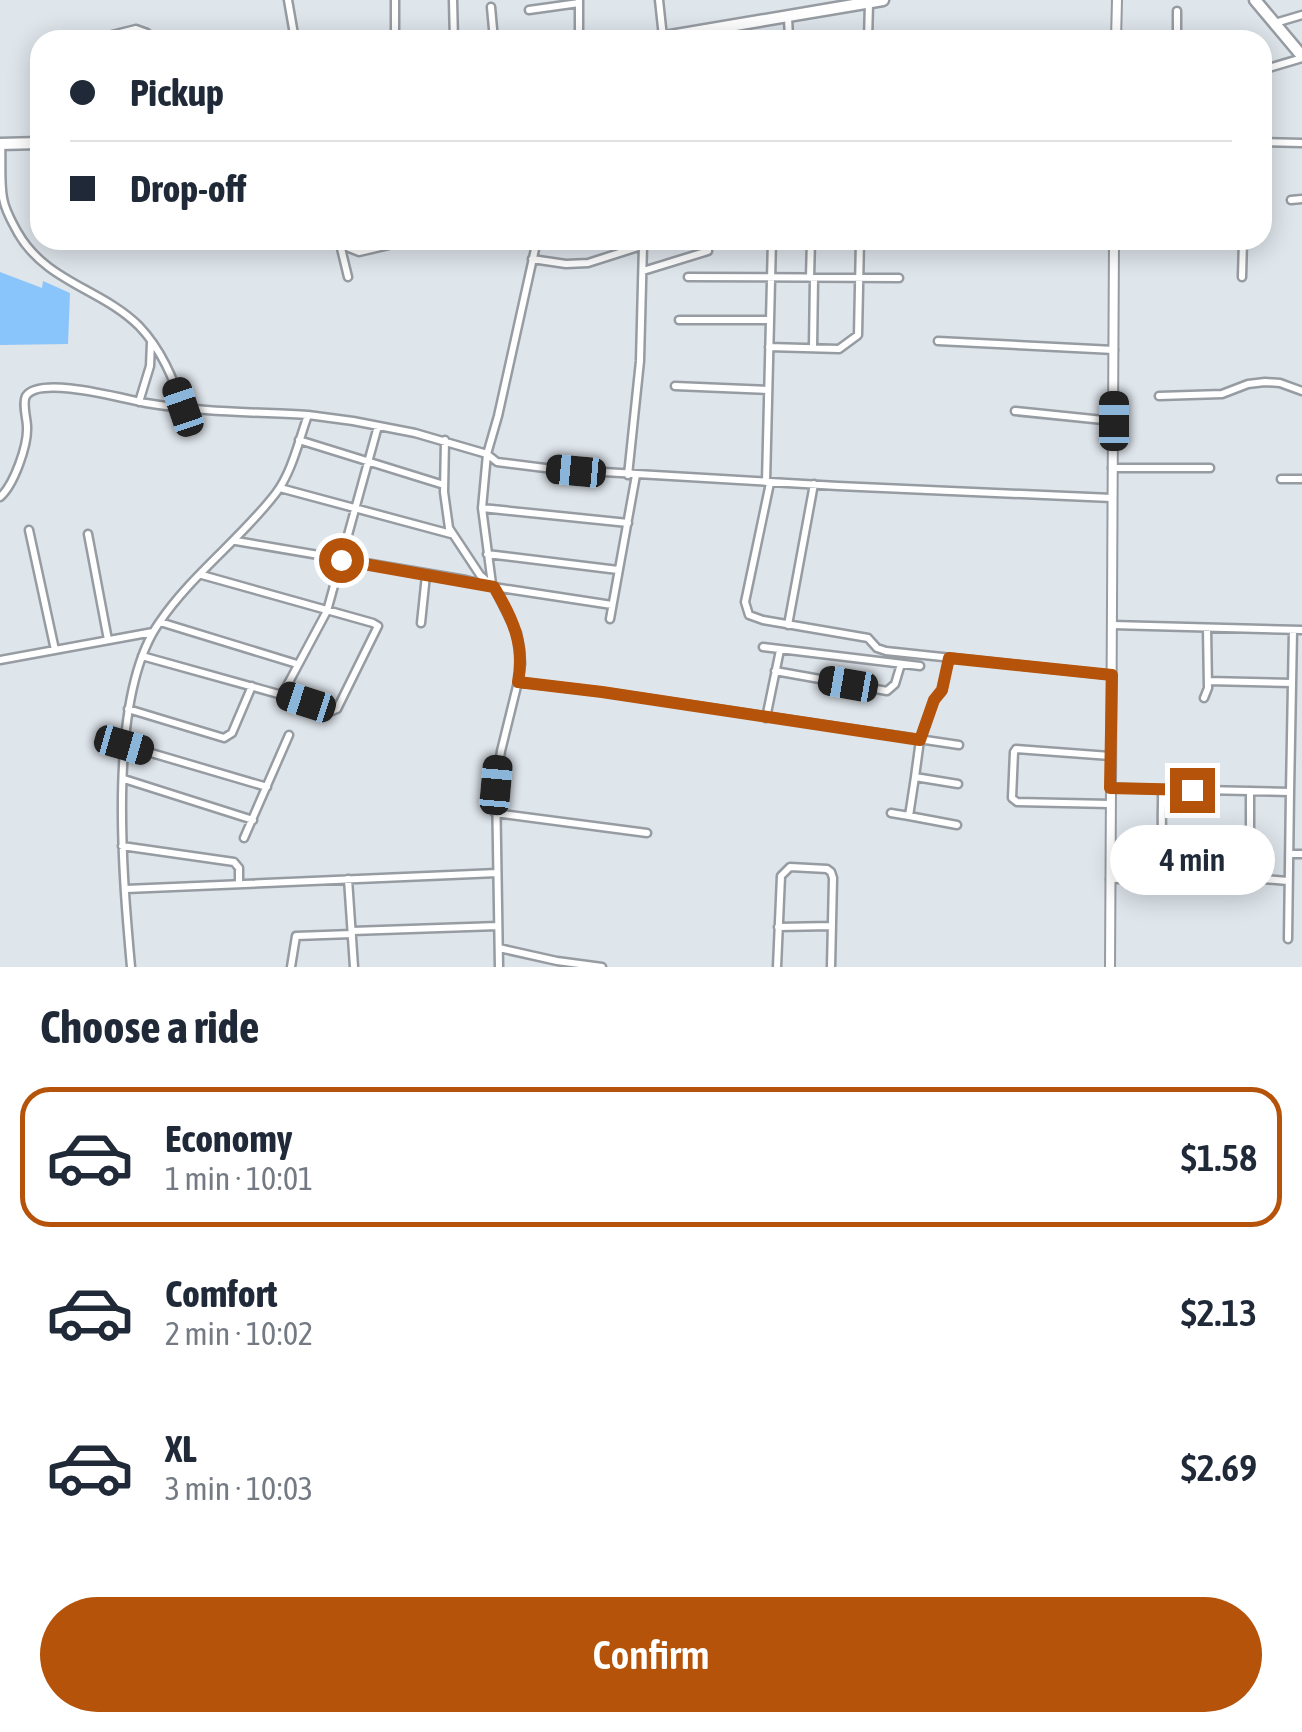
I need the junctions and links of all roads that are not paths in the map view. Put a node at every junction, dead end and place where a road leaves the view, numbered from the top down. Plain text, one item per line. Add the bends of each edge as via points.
1 (288, 0) edge
2 (395, 0) edge
3 (454, 0) edge
4 (659, 0) edge
5 (806, 0) edge
6 (883, 0) edge
7 (1118, 0) edge
8 (1255, 0) edge
9 (579, 2) edge
10 (869, 2) edge
11 (491, 7) dead end
12 (528, 10) dead end
13 (1177, 11) dead end
14 (808, 14) junction
15 (1302, 15) edge
16 (788, 18) junction
17 (1275, 22) junction
18 (293, 30) edge
19 (395, 30) edge
20 (454, 30) edge
21 (493, 30) edge
22 (579, 30) edge
23 (667, 30) edge
24 (717, 30) edge
25 (789, 30) edge
26 (868, 30) edge
27 (1116, 30) edge
28 (1177, 30) edge
29 (1302, 57) edge
30 (1272, 67) edge
31 (1272, 142) edge
32 (30, 143) edge
33 (1302, 143) edge
34 (1, 144) edge
35 (1302, 199) edge
36 (1291, 200) dead end
37 (30, 250) edge
38 (30, 250) edge
39 (344, 250) edge
40 (534, 250) edge
41 (626, 250) edge
42 (643, 250) edge
43 (708, 250) dead end
44 (771, 250) edge
45 (811, 250) edge
46 (860, 250) edge
47 (1114, 250) edge
48 (1242, 250) edge
49 (532, 259) junction
50 (643, 271) junction
51 (348, 277) dead end
52 (688, 277) dead end
53 (770, 277) junction
54 (1242, 277) dead end
55 (812, 278) junction
56 (859, 278) junction
57 (898, 278) dead end
58 (679, 320) dead end
59 (769, 320) junction
60 (151, 340) junction
61 (938, 341) dead end
62 (769, 346) junction
63 (814, 348) junction
64 (1114, 350) junction
65 (675, 386) dead end
66 (767, 390) junction
67 (1302, 391) edge
68 (1160, 396) dead end
69 (139, 402) junction
70 (183, 407) junction
71 (1015, 411) dead end
72 (308, 415) junction
73 (1114, 421) junction
74 (378, 426) junction
75 (299, 440) junction
76 (445, 440) junction
77 (487, 454) junction
78 (369, 462) junction
79 (1112, 468) junction
80 (1210, 468) dead end
81 (632, 475) junction
82 (1281, 479) dead end
83 (1302, 479) edge
84 (768, 482) junction
85 (814, 484) junction
86 (444, 485) junction
87 (280, 488) junction
88 (0, 497) edge
89 (1112, 498) junction
90 (482, 508) junction
91 (356, 509) junction
92 (628, 523) junction
93 (29, 530) dead end
94 (88, 534) dead end
95 (451, 534) junction
96 (234, 541) junction
97 (487, 554) junction
98 (341, 560) junction
99 (618, 570) junction
100 (202, 575) junction
101 (426, 575) junction
102 (493, 585) junction
103 (612, 605) junction
104 (327, 611) junction
105 (610, 619) dead end
106 (159, 622) junction
107 (420, 623) dead end
108 (788, 624) junction
109 (1112, 625) junction
110 (1207, 628) junction
111 (1297, 630) edge
112 (153, 632) junction
113 (108, 640) junction
114 (763, 646) dead end
115 (56, 650) junction
116 (780, 650) junction
117 (142, 656) junction
118 (949, 658) junction
119 (0, 660) edge
120 (297, 664) junction
121 (902, 664) junction
122 (920, 666) dead end
123 (776, 671) junction
124 (1112, 675) junction
125 (518, 682) junction
126 (1208, 682) junction
127 (1292, 683) junction
128 (252, 686) junction
129 (282, 695) junction
130 (1204, 698) dead end
131 (128, 709) junction
132 (766, 718) junction
133 (289, 735) dead end
134 (920, 740) junction
135 (124, 745) junction
136 (959, 746) dead end
137 (1110, 756) junction
138 (915, 777) junction
139 (124, 779) junction
140 (958, 784) dead end
141 (267, 787) junction
142 (1110, 788) junction
143 (1162, 790) junction
144 (1250, 791) junction
145 (1290, 792) junction
146 (1110, 804) junction
147 (495, 813) junction
148 (891, 813) dead end
149 (908, 816) junction
150 (253, 820) junction
151 (957, 825) dead end
152 (647, 833) dead end
153 (244, 838) dead end
154 (122, 846) junction
155 (1290, 854) junction
156 (1302, 854) edge
157 (496, 873) junction
158 (348, 878) junction
159 (1180, 878) junction
160 (1250, 878) junction
161 (1110, 879) junction
162 (1288, 881) junction
163 (239, 884) junction
164 (126, 889) junction
165 (498, 926) junction
166 (778, 926) junction
167 (832, 926) junction
168 (352, 932) junction
169 (1288, 939) dead end
170 (499, 948) junction
171 (131, 967) edge
172 (291, 967) edge
173 (354, 967) edge
174 (500, 967) edge
175 (602, 967) edge
176 (777, 967) edge
177 (831, 967) edge
178 (1110, 967) edge

1 - 18 street
2 - 19 street
3 - 20 street
4 - 23 street
5 - 14 street
6 - 10 main road
7 - 27 street
8 - 17 main road
9 - 12 street
9 - 22 street
10 - 14 main road
10 - 26 street
11 - 21 street
13 - 28 street
14 - 16 main road
15 - 17 street
16 - 24 main road
16 - 25 street
17 - 29 main road
29 - 30 street
31 - 33 street
32 - 34 main road
34 - 37 street via 3,198
35 - 36 street
38 - 60 street via 125,314
39 - 51 street
40 - 49 street
41 - 49 street via 577,264
42 - 50 street
43 - 50 street
44 - 53 street
45 - 55 street
46 - 56 street
47 - 64 street
48 - 54 street
49 - 77 street
50 - 81 street
52 - 53 street
53 - 55 street
53 - 59 street
55 - 56 street
55 - 63 street
56 - 57 street
56 - 63 street via 858,335 839,348
58 - 59 street
59 - 62 street
60 - 69 street
60 - 70 street
61 - 64 street
62 - 63 street
62 - 66 street
64 - 73 street
65 - 66 street
66 - 84 street
67 - 68 street via 1265,382 1222,394
69 - 70 street
69 - 88 street via 35,390 24,401 28,432
70 - 72 street
71 - 73 street
72 - 74 street
72 - 75 street
73 - 79 street
74 - 76 street
74 - 78 street
75 - 78 street
75 - 87 street
76 - 77 street
76 - 86 street
77 - 81 street via 509,464
77 - 90 street
78 - 86 street
78 - 91 street
79 - 80 street
79 - 89 street
81 - 84 street
81 - 92 street
82 - 83 street
84 - 85 street
84 - 108 street via 746,610 754,618
85 - 89 street
85 - 108 street
86 - 95 street
87 - 91 street
87 - 96 street
89 - 109 street
90 - 92 street
90 - 97 street
91 - 95 street
91 - 98 street
92 - 99 street
93 - 115 street
94 - 113 street
95 - 102 street
96 - 98 street
96 - 100 street
97 - 99 street
97 - 102 street
98 - 101 street
98 - 104 street
99 - 103 street
100 - 104 street
100 - 106 street
101 - 102 street
101 - 107 street
102 - 103 street
102 - 125 street via 520,648
103 - 105 street
104 - 120 street
104 - 129 street via 378,628 337,708
106 - 112 street
106 - 120 street
108 - 118 street via 863,636 886,652
109 - 110 street
109 - 124 street
110 - 111 street
110 - 126 street
111 - 127 street
112 - 113 street
112 - 117 street
113 - 115 street
114 - 116 street
115 - 119 street
116 - 121 street
116 - 123 street
117 - 128 street
117 - 131 street
118 - 124 street
118 - 134 street
120 - 129 street
121 - 122 street
121 - 123 street via 887,691
123 - 132 street
124 - 137 street
125 - 132 street
125 - 147 street via 498,764
126 - 127 street
126 - 130 street
127 - 145 street
128 - 129 street
128 - 131 street via 224,738
131 - 135 street
132 - 134 street
133 - 141 street
134 - 136 street
134 - 138 street
135 - 139 street
135 - 141 street
137 - 142 street
137 - 146 street via 1016,750 1012,798
138 - 140 street
138 - 149 street
139 - 150 street
139 - 154 street
141 - 150 street
142 - 143 street
142 - 146 street
143 - 144 street
143 - 159 street via 1166,861
144 - 145 street
144 - 160 street
145 - 155 street
146 - 161 street
147 - 152 street
147 - 157 street
148 - 149 street
149 - 151 street
150 - 153 street
154 - 163 street via 234,862
154 - 164 street
155 - 156 street
155 - 162 street
157 - 158 street
157 - 165 street
158 - 163 street
158 - 168 street
159 - 160 street
159 - 161 street
160 - 162 street
161 - 178 street
162 - 169 street
163 - 164 street
164 - 171 street
165 - 168 street
165 - 170 street
166 - 167 street
166 - 167 street via 781,876 790,867 832,872
166 - 176 street
167 - 177 street
168 - 172 street via 296,936
168 - 173 street
170 - 174 street
170 - 175 street

